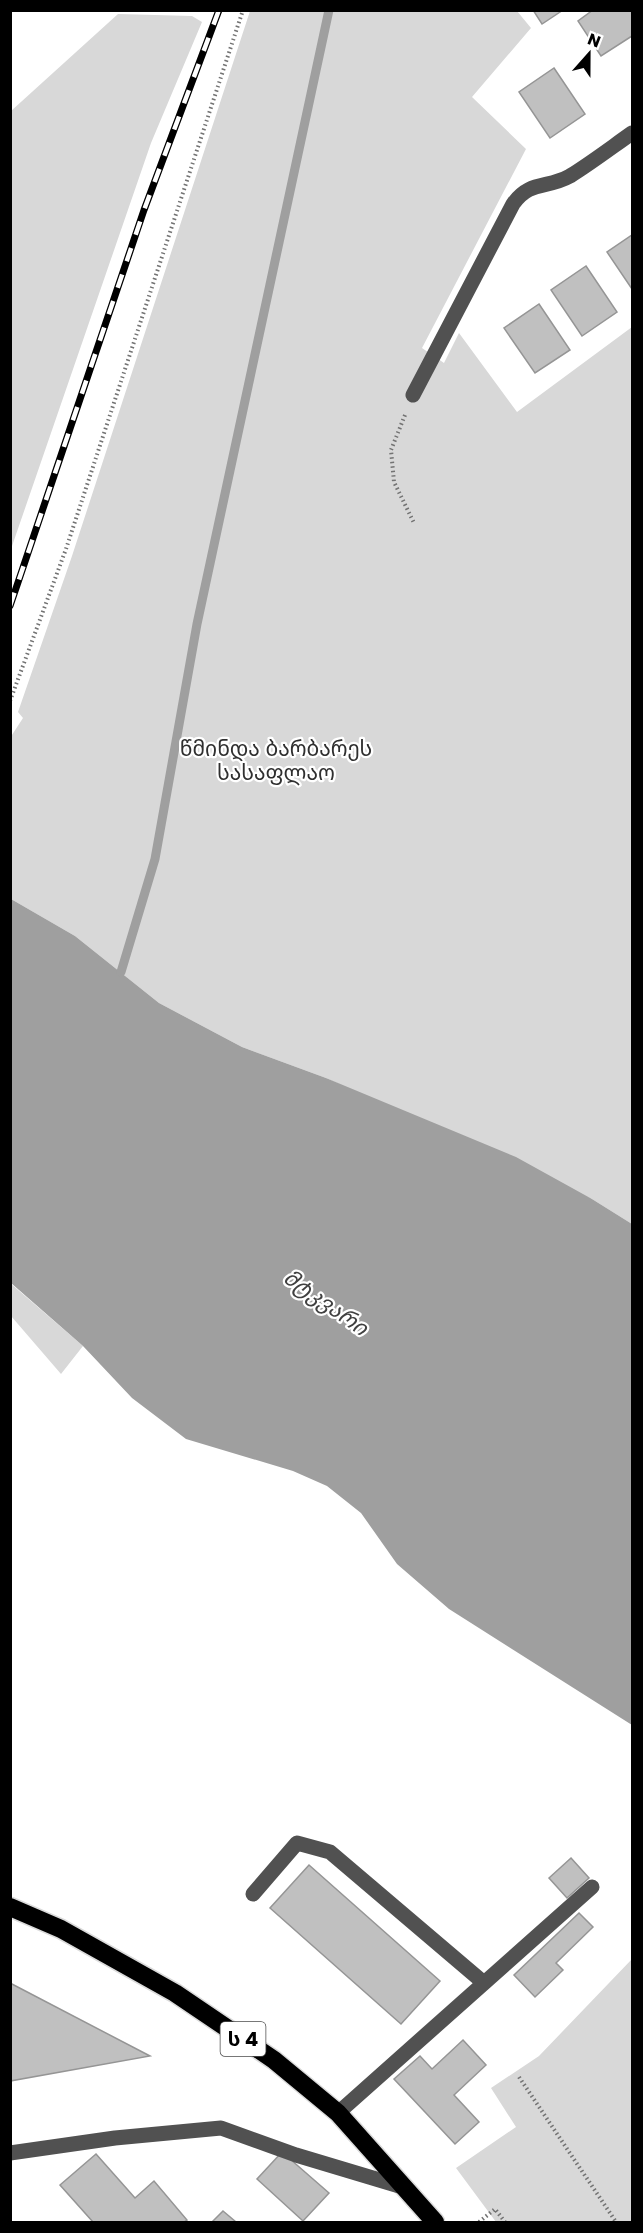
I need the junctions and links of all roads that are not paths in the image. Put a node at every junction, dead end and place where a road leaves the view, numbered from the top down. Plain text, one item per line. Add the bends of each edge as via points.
1 (633, 133) edge
2 (413, 395) road end
3 (592, 1887) dead end
4 (253, 1894) dead end
5 (10, 1907) edge
6 (484, 1983) junction
7 (338, 2113) junction
8 (10, 2153) edge
9 (406, 2188) junction
10 (435, 2223) edge

1 - 2 street via 569,176 520,193
3 - 6 street
4 - 6 street via 297,1843 330,1852
5 - 7 highway, ს 4 via 61,1929 175,1993 274,2061
6 - 7 street
7 - 9 highway, ს 4
8 - 9 street via 221,2128
9 - 10 highway, ს 4

